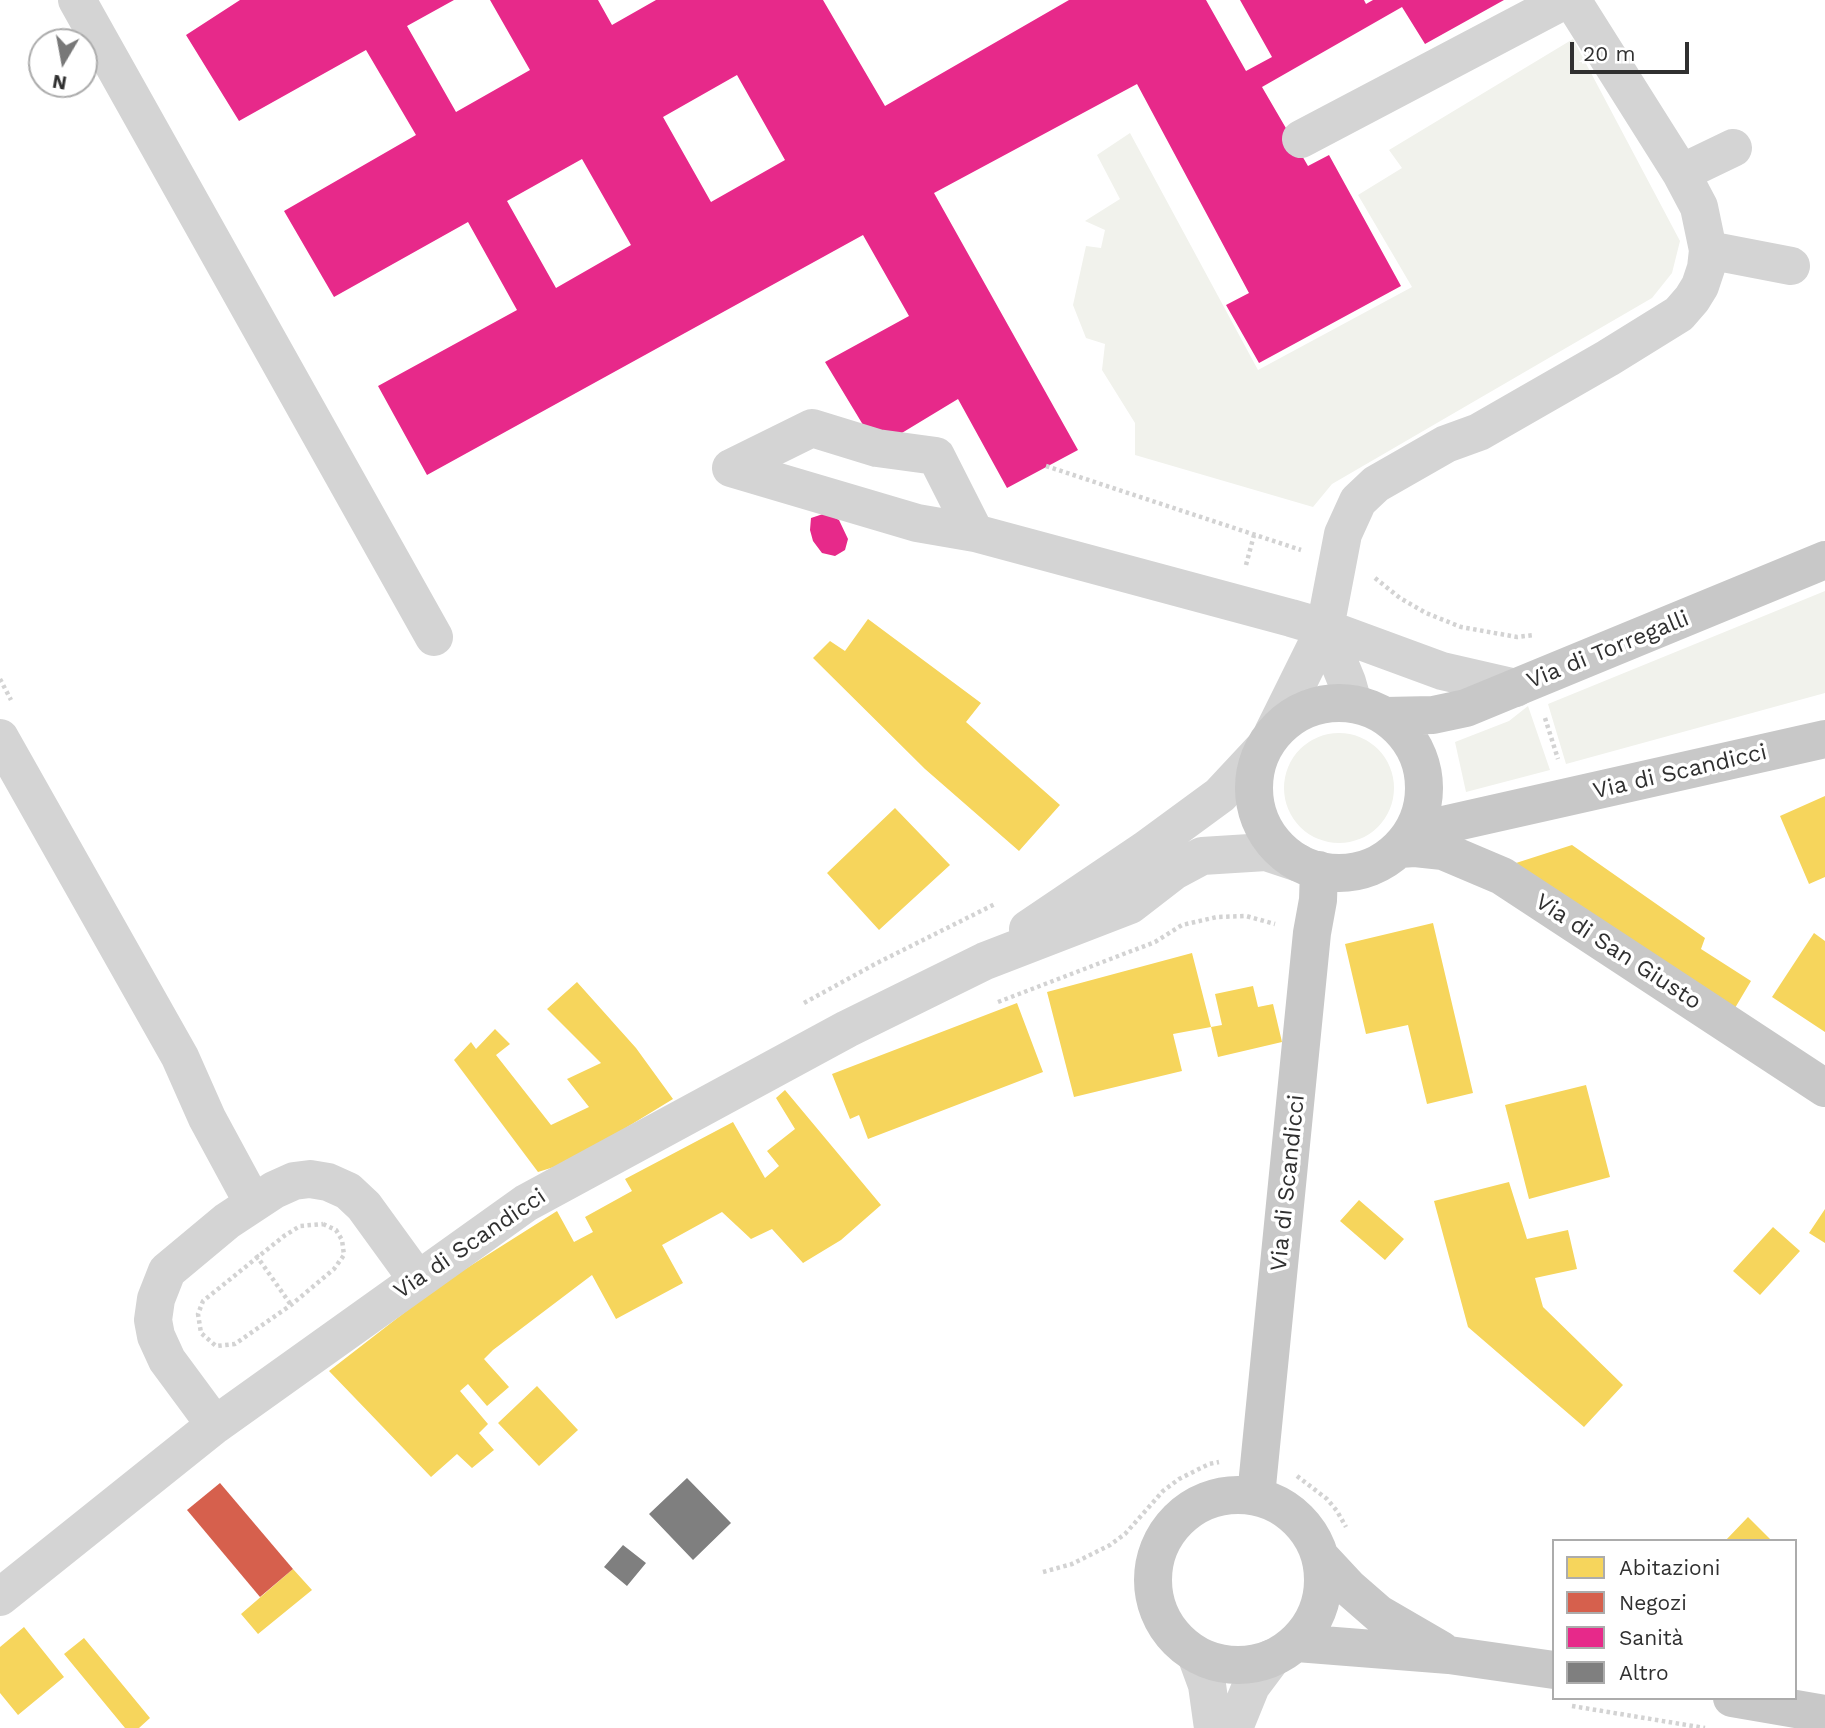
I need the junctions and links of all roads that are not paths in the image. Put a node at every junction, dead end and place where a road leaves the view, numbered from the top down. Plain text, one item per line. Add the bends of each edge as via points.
1 (77, 0) edge
2 (1566, 0) edge
3 (1572, 0) edge
4 (1301, 139) dead end
5 (1732, 148) dead end
6 (1681, 173) junction
7 (1708, 250) junction
8 (1791, 266) dead end
9 (975, 533) junction
10 (1825, 560) edge
11 (1325, 628) junction
12 (435, 637) dead end
13 (1516, 688) junction
14 (1369, 710) junction
15 (0, 738) edge
16 (1825, 738) edge
17 (1267, 742) junction
18 (1406, 841) junction
19 (1309, 867) junction
20 (985, 961) junction
21 (1825, 1088) edge
22 (253, 1203) junction
23 (418, 1279) junction
24 (215, 1425) junction
25 (1256, 1496) junction
26 (1321, 1558) junction
27 (0, 1597) edge
28 (1284, 1651) junction
29 (1196, 1655) junction
30 (1449, 1655) junction
31 (1552, 1670) edge
32 (1744, 1700) edge
33 (1825, 1714) edge
34 (1213, 1728) edge
35 (1234, 1728) edge

1 - 12 street
2 - 4 street
3 - 6 street
5 - 6 street
6 - 7 street via 1699,207
7 - 8 street
7 - 11 street via 1700,286 1679,314 1479,432 1457,464 1382,510 1349,517
9 - 9 street via 936,456 877,448 812,428 731,468 917,523
9 - 11 street
10 - 13 main road, Via di Torregalli
11 - 13 street via 1442,671
11 - 14 street via 1348,682
11 - 17 street
13 - 14 main road, Via di Torregalli via 1466,708 1433,715
14 - 17 main road, Via di Scandicci via 1335,702 1301,711
14 - 18 main road via 1402,729 1423,768 1421,811
15 - 22 street via 180,1057
16 - 18 main road, Via di Scandicci
17 - 19 main road via 1253,784 1259,820 1277,850
17 - 20 street, Via di Scandicci via 1220,794
18 - 19 main road, Via di Scandicci via 1379,863 1356,871 1337,873
18 - 21 main road, Via di San Giusto via 1502,876
19 - 20 street, Via di Scandicci via 1266,852 1202,856 1130,905
19 - 25 main road, Via di Scandicci via 1318,900
20 - 23 street, Via di Scandicci via 846,1029 526,1203
22 - 23 street via 294,1181 337,1185 364,1206
22 - 24 street via 167,1271 156,1299 155,1328 167,1360
23 - 24 street, Via di Scandicci
24 - 27 street, Via di Scandicci
25 - 26 main road via 1301,1521
25 - 29 main road via 1211,1498 1186,1511 1167,1531 1156,1556 1153,1587 1159,1614 1174,1637
26 - 28 main road via 1319,1610 1311,1626
26 - 30 main road via 1379,1614
28 - 29 main road via 1256,1665 1240,1666
28 - 30 main road
28 - 35 street via 1251,1686
29 - 34 street via 1207,1685
30 - 31 main road
32 - 33 main road

